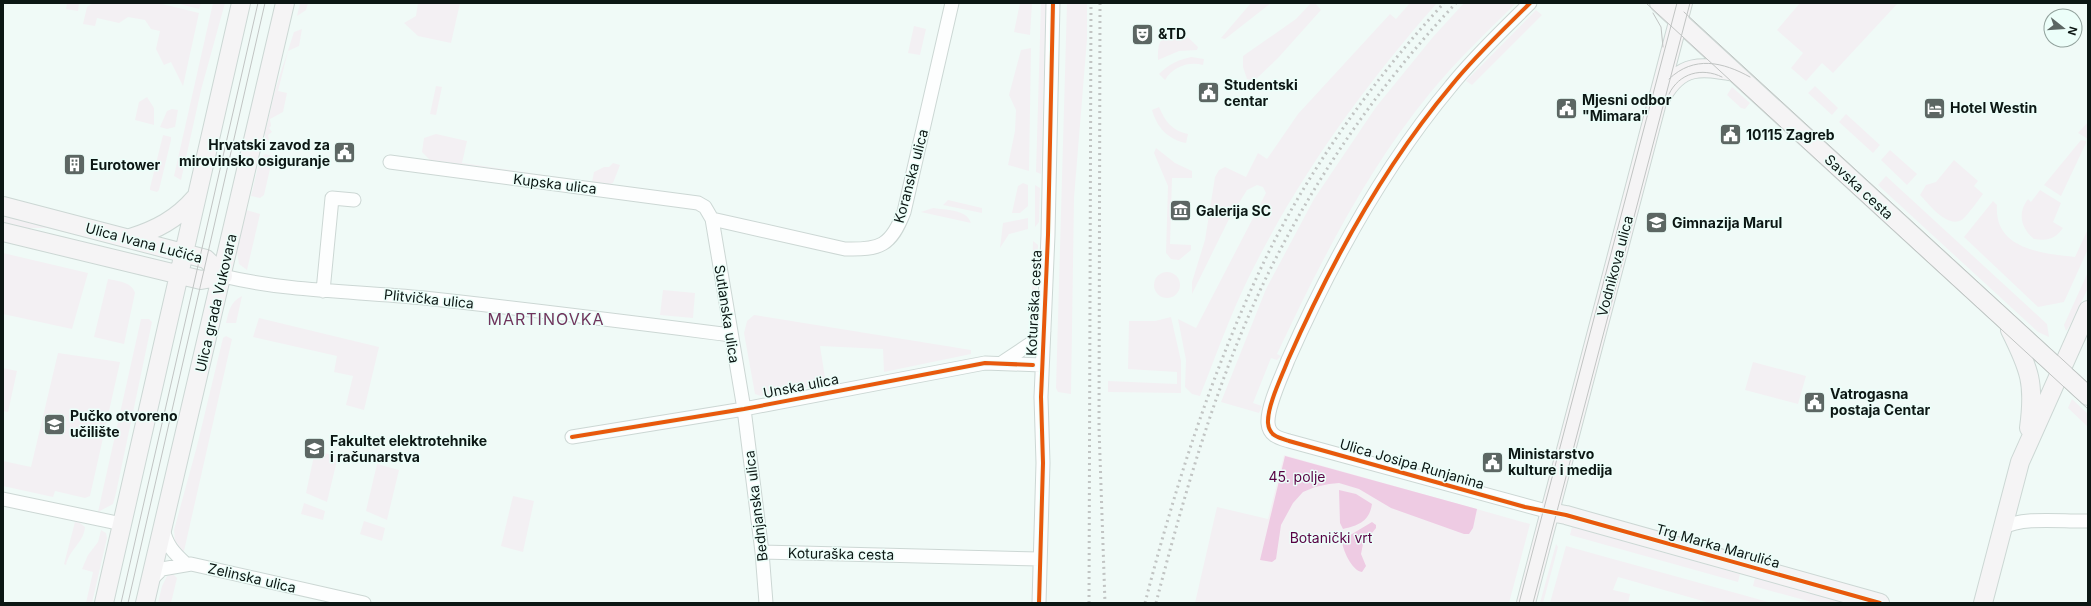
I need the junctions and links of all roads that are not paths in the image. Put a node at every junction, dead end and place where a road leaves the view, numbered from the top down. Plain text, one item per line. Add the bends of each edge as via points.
1 (240, 3) edge
2 (285, 3) edge
3 (952, 3) edge
4 (1053, 3) edge
5 (1530, 3) edge
6 (1659, 3) edge
7 (1683, 3) edge
8 (1679, 21) junction
9 (1734, 72) junction
10 (1656, 109) junction
11 (390, 162) dead end
12 (195, 197) junction
13 (354, 200) dead end
14 (3, 206) edge
15 (712, 219) junction
16 (3, 232) edge
17 (130, 238) junction
18 (183, 252) junction
19 (178, 274) junction
20 (223, 276) junction
21 (323, 291) junction
22 (2088, 310) edge
23 (2006, 321) junction
24 (1044, 331) junction
25 (730, 335) junction
26 (1003, 362) junction
27 (1042, 366) junction
28 (2060, 371) junction
29 (2088, 396) edge
30 (744, 409) junction
31 (572, 437) dead end
32 (2026, 447) junction
33 (3, 499) edge
34 (1550, 512) junction
35 (2088, 521) edge
36 (122, 524) junction
37 (163, 528) junction
38 (2002, 528) junction
39 (762, 552) junction
40 (1040, 559) junction
41 (186, 564) junction
42 (151, 580) junction
43 (104, 603) edge
44 (145, 603) edge
45 (364, 603) edge
46 (766, 603) edge
47 (1039, 603) edge
48 (1526, 603) edge
49 (1880, 603) edge
50 (1983, 603) edge

1 - 12 main road
2 - 20 main road, Ulica grada Vukovara
3 - 15 street, Koranska ulica via 904,212 889,241 878,248 867,250 845,249
4 - 24 street, Koturaška cesta
5 - 34 street, Ulica Josipa Runjanina via 1451,86 1365,208 1304,325 1283,373 1270,410 1268,424 1270,431 1278,438
6 - 8 main road, Savska cesta
7 - 8 main road, Vodnikova ulica
8 - 9 main road, Savska cesta
8 - 10 main road, Vodnikova ulica
9 - 10 main road via 1698,68 1682,72 1668,86
9 - 23 main road, Savska cesta
10 - 34 main road, Vodnikova ulica
11 - 15 street, Kupska ulica via 698,203 706,207
12 - 17 main road via 188,207 169,222
12 - 18 main road
13 - 21 street via 332,198
14 - 17 main road, Ulica Ivana Lučića
15 - 25 street, Sutlanska ulica
16 - 19 main road, Ulica Ivana Lučića
17 - 18 main road, Ulica Ivana Lučića
18 - 19 main road
18 - 20 main road, Ulica Ivana Lučića via 206,259
19 - 20 main road, Ulica Ivana Lučića via 201,280
19 - 36 main road
20 - 21 street, Plitvička ulica via 260,284
20 - 37 main road, Ulica grada Vukovara
21 - 25 street, Plitvička ulica via 444,300
22 - 28 main road
23 - 28 main road, Savska cesta
23 - 32 main road via 2025,361 2032,387
24 - 26 street
24 - 27 street, Koturaška cesta
25 - 30 street, Sutlanska ulica
26 - 27 street, Unska ulica
26 - 30 street, Unska ulica via 985,362
27 - 40 street, Koturaška cesta via 1043,463
28 - 29 main road, Savska cesta
28 - 32 main road
30 - 31 street, Unska ulica
30 - 39 street, Bednjanska ulica
32 - 38 main road
33 - 36 street
34 - 48 main road
34 - 49 main road, Trg Marka Marulića
35 - 38 street via 2023,522 2012,523
36 - 43 main road
37 - 41 street via 164,538 172,551
37 - 42 main road, Ulica grada Vukovara
38 - 50 main road
39 - 40 street, Koturaška cesta
39 - 46 street, Bednjanska ulica
40 - 47 street, Koturaška cesta
41 - 42 street, Zelinska ulica via 162,569
41 - 45 street, Zelinska ulica
42 - 44 main road, Ulica grada Vukovara

